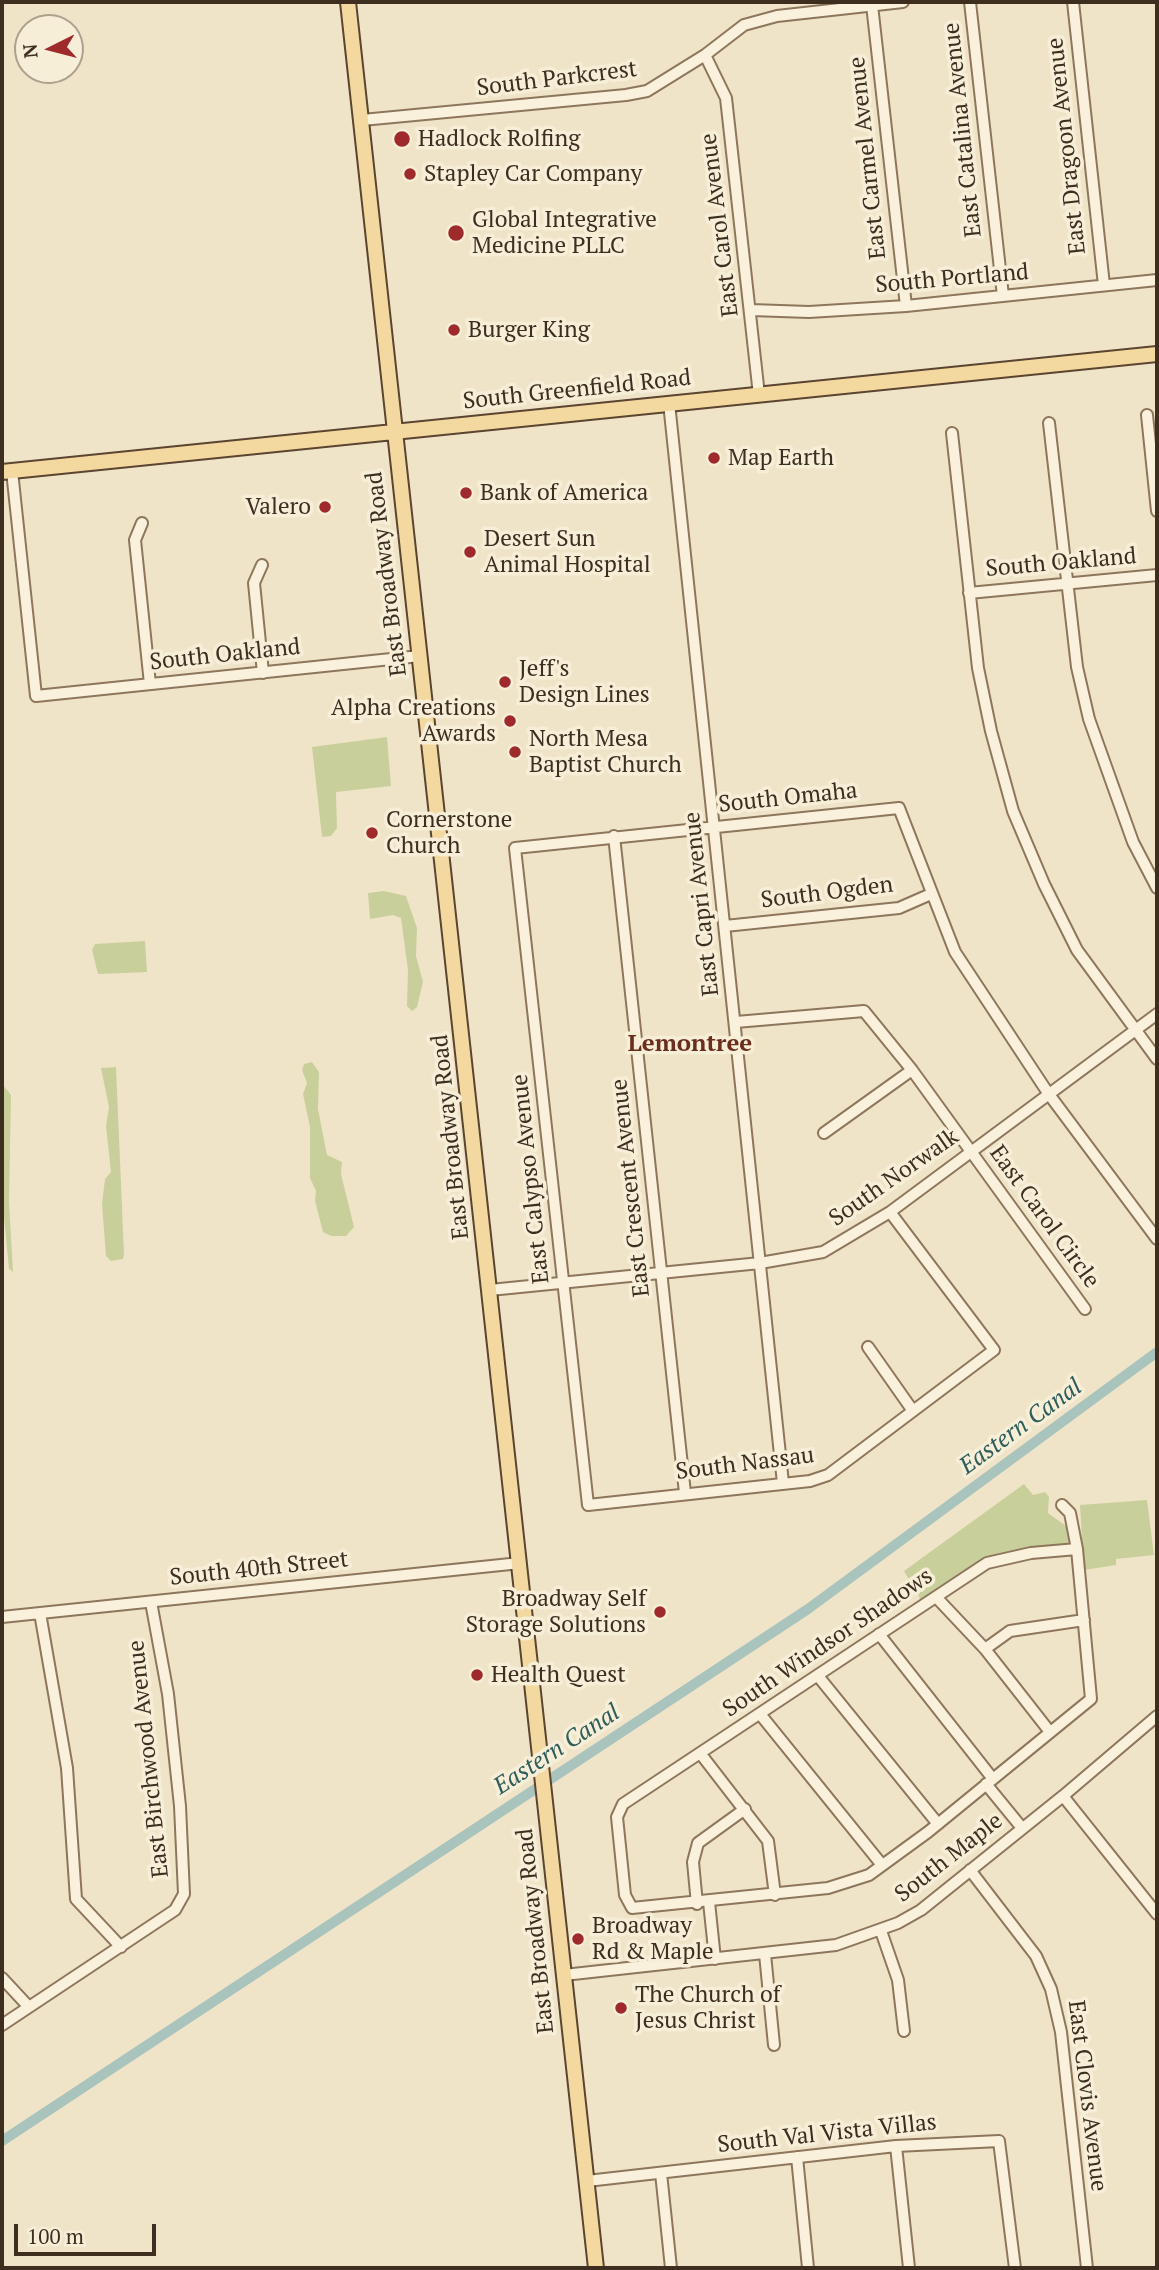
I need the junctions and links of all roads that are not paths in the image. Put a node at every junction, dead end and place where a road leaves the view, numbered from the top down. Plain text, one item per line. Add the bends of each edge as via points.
1 (348, 2) edge
2 (903, 2) edge
3 (970, 2) edge
4 (1073, 2) edge
5 (872, 5) junction
6 (812, 6) edge
7 (705, 55) junction
8 (362, 120) junction
9 (1157, 280) edge
10 (1104, 285) junction
11 (1003, 296) junction
12 (906, 306) junction
13 (751, 310) junction
14 (1157, 354) edge
15 (759, 395) junction
16 (669, 403) junction
17 (1147, 415) dead end
18 (1049, 423) dead end
19 (393, 431) junction
20 (952, 433) dead end
21 (7, 471) edge
22 (1157, 511) edge
23 (142, 523) dead end
24 (262, 565) dead end
25 (1157, 575) edge
26 (1066, 584) junction
27 (969, 593) junction
28 (420, 656) junction
29 (263, 673) junction
30 (150, 684) junction
31 (714, 827) junction
32 (614, 836) junction
33 (515, 848) joint
34 (1157, 888) edge
35 (931, 894) junction
36 (725, 926) junction
37 (1157, 1014) edge
38 (736, 1022) junction
39 (1135, 1029) junction
40 (1157, 1059) edge
41 (912, 1070) junction
42 (1048, 1093) junction
43 (824, 1133) dead end
44 (969, 1151) junction
45 (890, 1212) junction
46 (1157, 1240) edge
47 (760, 1263) junction
48 (661, 1273) junction
49 (563, 1282) junction
50 (490, 1290) junction
51 (1085, 1309) dead end
52 (868, 1347) dead end
53 (913, 1411) junction
54 (783, 1483) junction
55 (685, 1493) junction
56 (1062, 1504) dead end
57 (588, 1505) joint
58 (1077, 1549) junction
59 (520, 1563) junction
60 (936, 1597) junction
61 (150, 1602) junction
62 (40, 1613) junction
63 (2, 1617) edge
64 (1084, 1620) junction
65 (879, 1634) junction
66 (985, 1649) junction
67 (818, 1676) junction
68 (760, 1714) junction
69 (1156, 1720) edge
70 (1050, 1732) junction
71 (700, 1753) junction
72 (990, 1781) junction
73 (1063, 1796) junction
74 (745, 1809) junction
75 (938, 1824) junction
76 (1022, 1828) junction
77 (882, 1866) junction
78 (970, 1870) junction
79 (775, 1895) junction
80 (709, 1902) junction
81 (697, 1904) junction
82 (1157, 1914) edge
83 (881, 1931) junction
84 (121, 1947) junction
85 (765, 1954) junction
86 (715, 1959) junction
87 (565, 1975) junction
88 (2, 1978) edge
89 (29, 2006) junction
90 (2, 2025) edge
91 (904, 2032) dead end
92 (774, 2045) dead end
93 (896, 2146) junction
94 (797, 2157) junction
95 (661, 2173) junction
96 (587, 2181) junction
97 (596, 2268) edge
98 (671, 2268) edge
99 (808, 2268) edge
100 (909, 2268) edge
101 (1015, 2268) edge
102 (1087, 2268) edge

1 - 8 main road, East Broadway Road
2 - 5 street, South Parkcrest
3 - 11 street, East Catalina Avenue
4 - 10 street, East Dragoon Avenue
5 - 6 street, South Parkcrest
5 - 12 street, East Carmel Avenue
6 - 7 street, South Parkcrest via 744,25
7 - 8 street, South Parkcrest via 647,91 626,95
7 - 13 street, East Carol Avenue via 726,98
8 - 19 main road, East Broadway Road
9 - 10 street, South Portland
10 - 11 street, South Portland
11 - 12 street, South Portland
12 - 13 street, South Portland
13 - 15 street, East Carol Avenue
14 - 15 main road, South Greenfield Road
15 - 16 main road, South Greenfield Road
16 - 19 main road, South Greenfield Road
16 - 31 street, East Capri Avenue
17 - 22 street
18 - 26 street
19 - 21 main road, South Greenfield Road
19 - 28 main road, East Broadway Road
20 - 27 street
21 - 30 street, South Oakland via 36,696
23 - 30 street via 135,540
24 - 29 street via 254,583
25 - 26 street, South Oakland
26 - 27 street, South Oakland
26 - 34 street via 1089,719 1128,831
27 - 39 street via 980,680 1013,811 1077,950
28 - 29 street, South Oakland
28 - 50 main road, East Broadway Road
29 - 30 street, South Oakland
31 - 32 street, South Omaha
31 - 35 street, South Omaha via 899,808
31 - 36 street, East Capri Avenue
32 - 33 street, South Omaha
32 - 48 street, East Crescent Avenue
33 - 49 street, East Calypso Avenue
35 - 36 street, South Ogden via 899,908
35 - 42 street via 955,952
36 - 38 street, East Capri Avenue
37 - 39 street, South Norwalk
38 - 41 street via 864,1011
38 - 47 street, East Capri Avenue
39 - 40 street
39 - 42 street, South Norwalk
41 - 43 street
41 - 44 street
42 - 44 street, South Norwalk
42 - 46 street
44 - 45 street, South Norwalk
44 - 51 street, East Carol Circle
45 - 47 street, South Norwalk via 822,1252
45 - 53 street, South Nassau via 994,1350
47 - 48 street, South Norwalk
47 - 54 street, East Capri Avenue
48 - 49 street, South Norwalk
48 - 55 street, East Crescent Avenue
49 - 50 street, South Norwalk
49 - 57 street, East Calypso Avenue
50 - 59 main road, East Broadway Road
52 - 53 street
53 - 54 street, South Nassau via 828,1475
54 - 55 street, South Nassau
55 - 57 street, South Nassau
56 - 58 street via 1070,1513
58 - 60 street, South Windsor Shadows via 987,1563
58 - 64 street
59 - 61 street, South 40th Street
59 - 87 main road, East Broadway Road
60 - 65 street, South Windsor Shadows
60 - 66 street
61 - 62 street, South 40th Street
61 - 84 street, East Birchwood Avenue via 168,1695 184,1894 175,1910
62 - 63 street, South 40th Street
62 - 84 street via 67,1768 76,1899
64 - 66 street via 1010,1631
64 - 70 street via 1091,1699
65 - 67 street, South Windsor Shadows
65 - 72 street
66 - 70 street
67 - 68 street, South Windsor Shadows
67 - 75 street
68 - 71 street, South Windsor Shadows
68 - 77 street
69 - 73 street, South Maple
70 - 72 street
71 - 74 street
71 - 81 street, South Windsor Shadows via 618,1811 625,1895 632,1908
72 - 75 street
72 - 76 street
73 - 76 street, South Maple
73 - 82 street
74 - 79 street via 768,1841
74 - 81 street via 698,1843 693,1862
75 - 77 street
76 - 78 street, South Maple
77 - 79 street via 851,1881
78 - 83 street, South Maple via 921,1910
78 - 102 street, East Clovis Avenue via 1029,1946 1051,1989 1061,2032
79 - 80 street
80 - 81 street
80 - 86 street
83 - 85 street, South Maple via 836,1945
83 - 91 street via 898,1980
84 - 89 street
85 - 86 street, South Maple
85 - 92 street
86 - 87 street, South Maple
87 - 96 main road, East Broadway Road
88 - 89 street
89 - 90 street
93 - 94 street, South Val Vista Villas
93 - 100 street
93 - 101 street, South Val Vista Villas via 999,2141
94 - 95 street, South Val Vista Villas
94 - 99 street
95 - 96 street, South Val Vista Villas
95 - 98 street
96 - 97 main road, East Broadway Road

